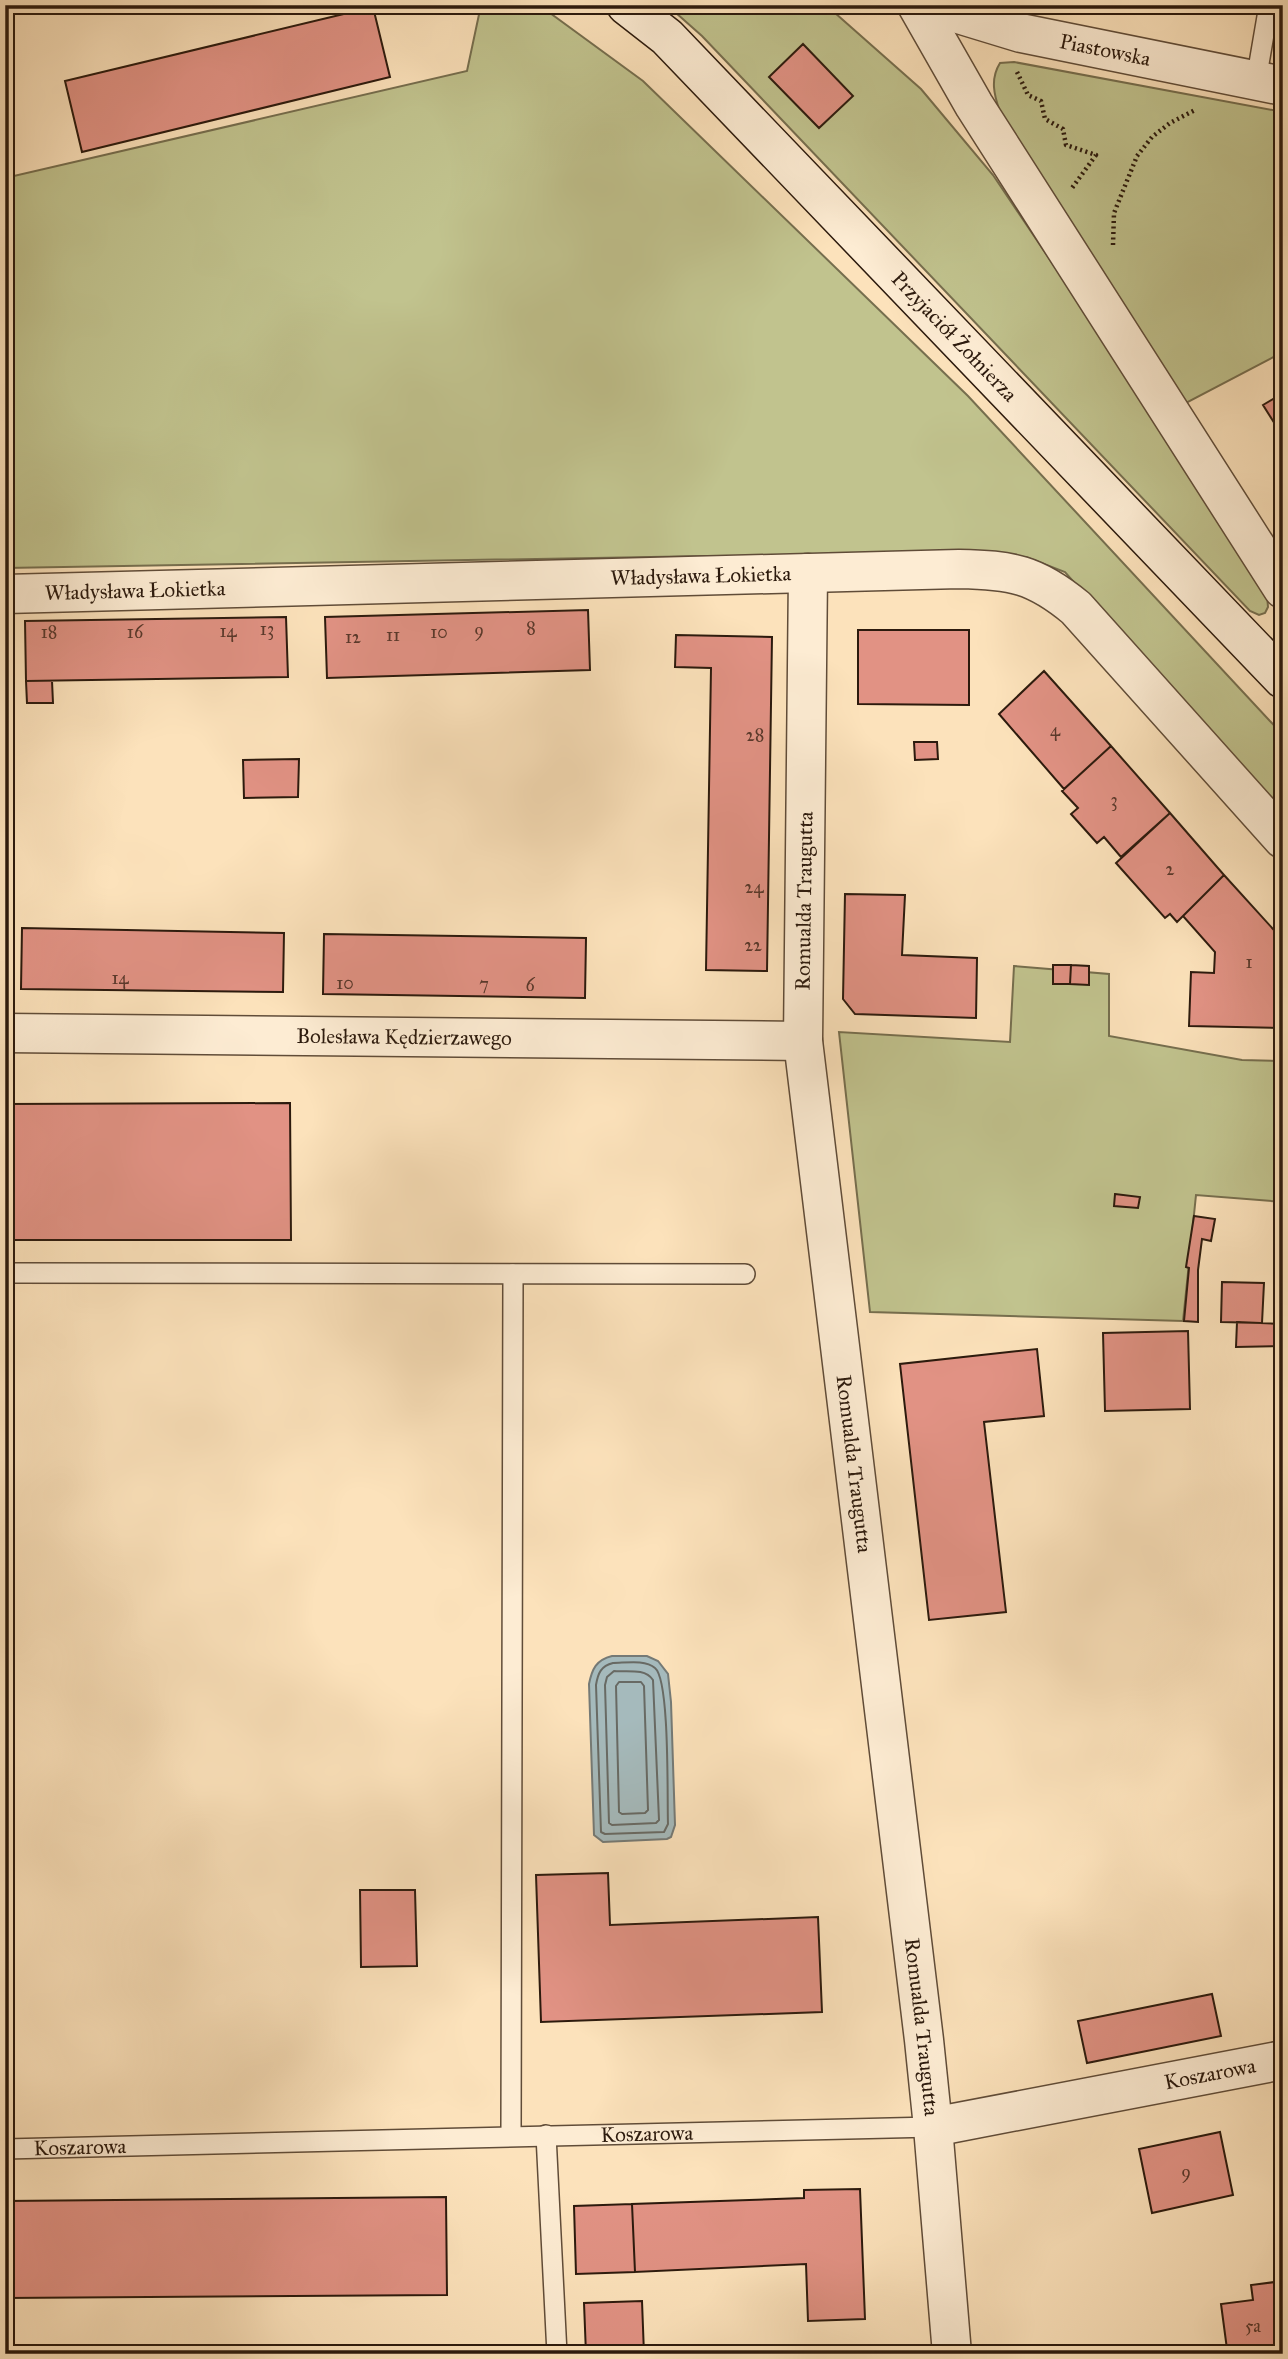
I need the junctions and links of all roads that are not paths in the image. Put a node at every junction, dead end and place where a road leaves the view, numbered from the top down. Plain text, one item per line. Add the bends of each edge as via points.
1 (626, 5) edge
2 (917, 5) edge
3 (929, 5) edge
4 (1269, 5) edge
5 (1269, 84) edge
6 (808, 573) junction
7 (1283, 589) edge
8 (5, 594) edge
9 (1281, 673) edge
10 (1283, 839) edge
11 (5, 1033) edge
12 (803, 1041) junction
13 (5, 1273) edge
14 (513, 1273) junction
15 (746, 1274) dead end
16 (1283, 2060) edge
17 (933, 2127) junction
18 (546, 2135) junction
19 (511, 2136) junction
20 (5, 2149) edge
21 (557, 2354) edge
22 (953, 2354) edge

1 - 9 street, Przyjaciół Żołnierza via 667,37
2 - 7 street via 974,105
3 - 5 street, Piastowska via 1020,33
4 - 5 lane
6 - 8 street, Władysława Łokietka
6 - 10 street, Władysława Łokietka via 985,569 1031,578 1054,589
6 - 12 street, Romualda Traugutta
11 - 12 street, Bolesława Kędzierzawego
12 - 17 street, Romualda Traugutta
13 - 14 lane
14 - 15 lane
14 - 19 lane
16 - 17 street, Koszarowa
17 - 18 lane, Koszarowa
17 - 22 street, Romualda Traugutta
18 - 19 lane, Koszarowa
18 - 21 lane
19 - 20 lane, Koszarowa

